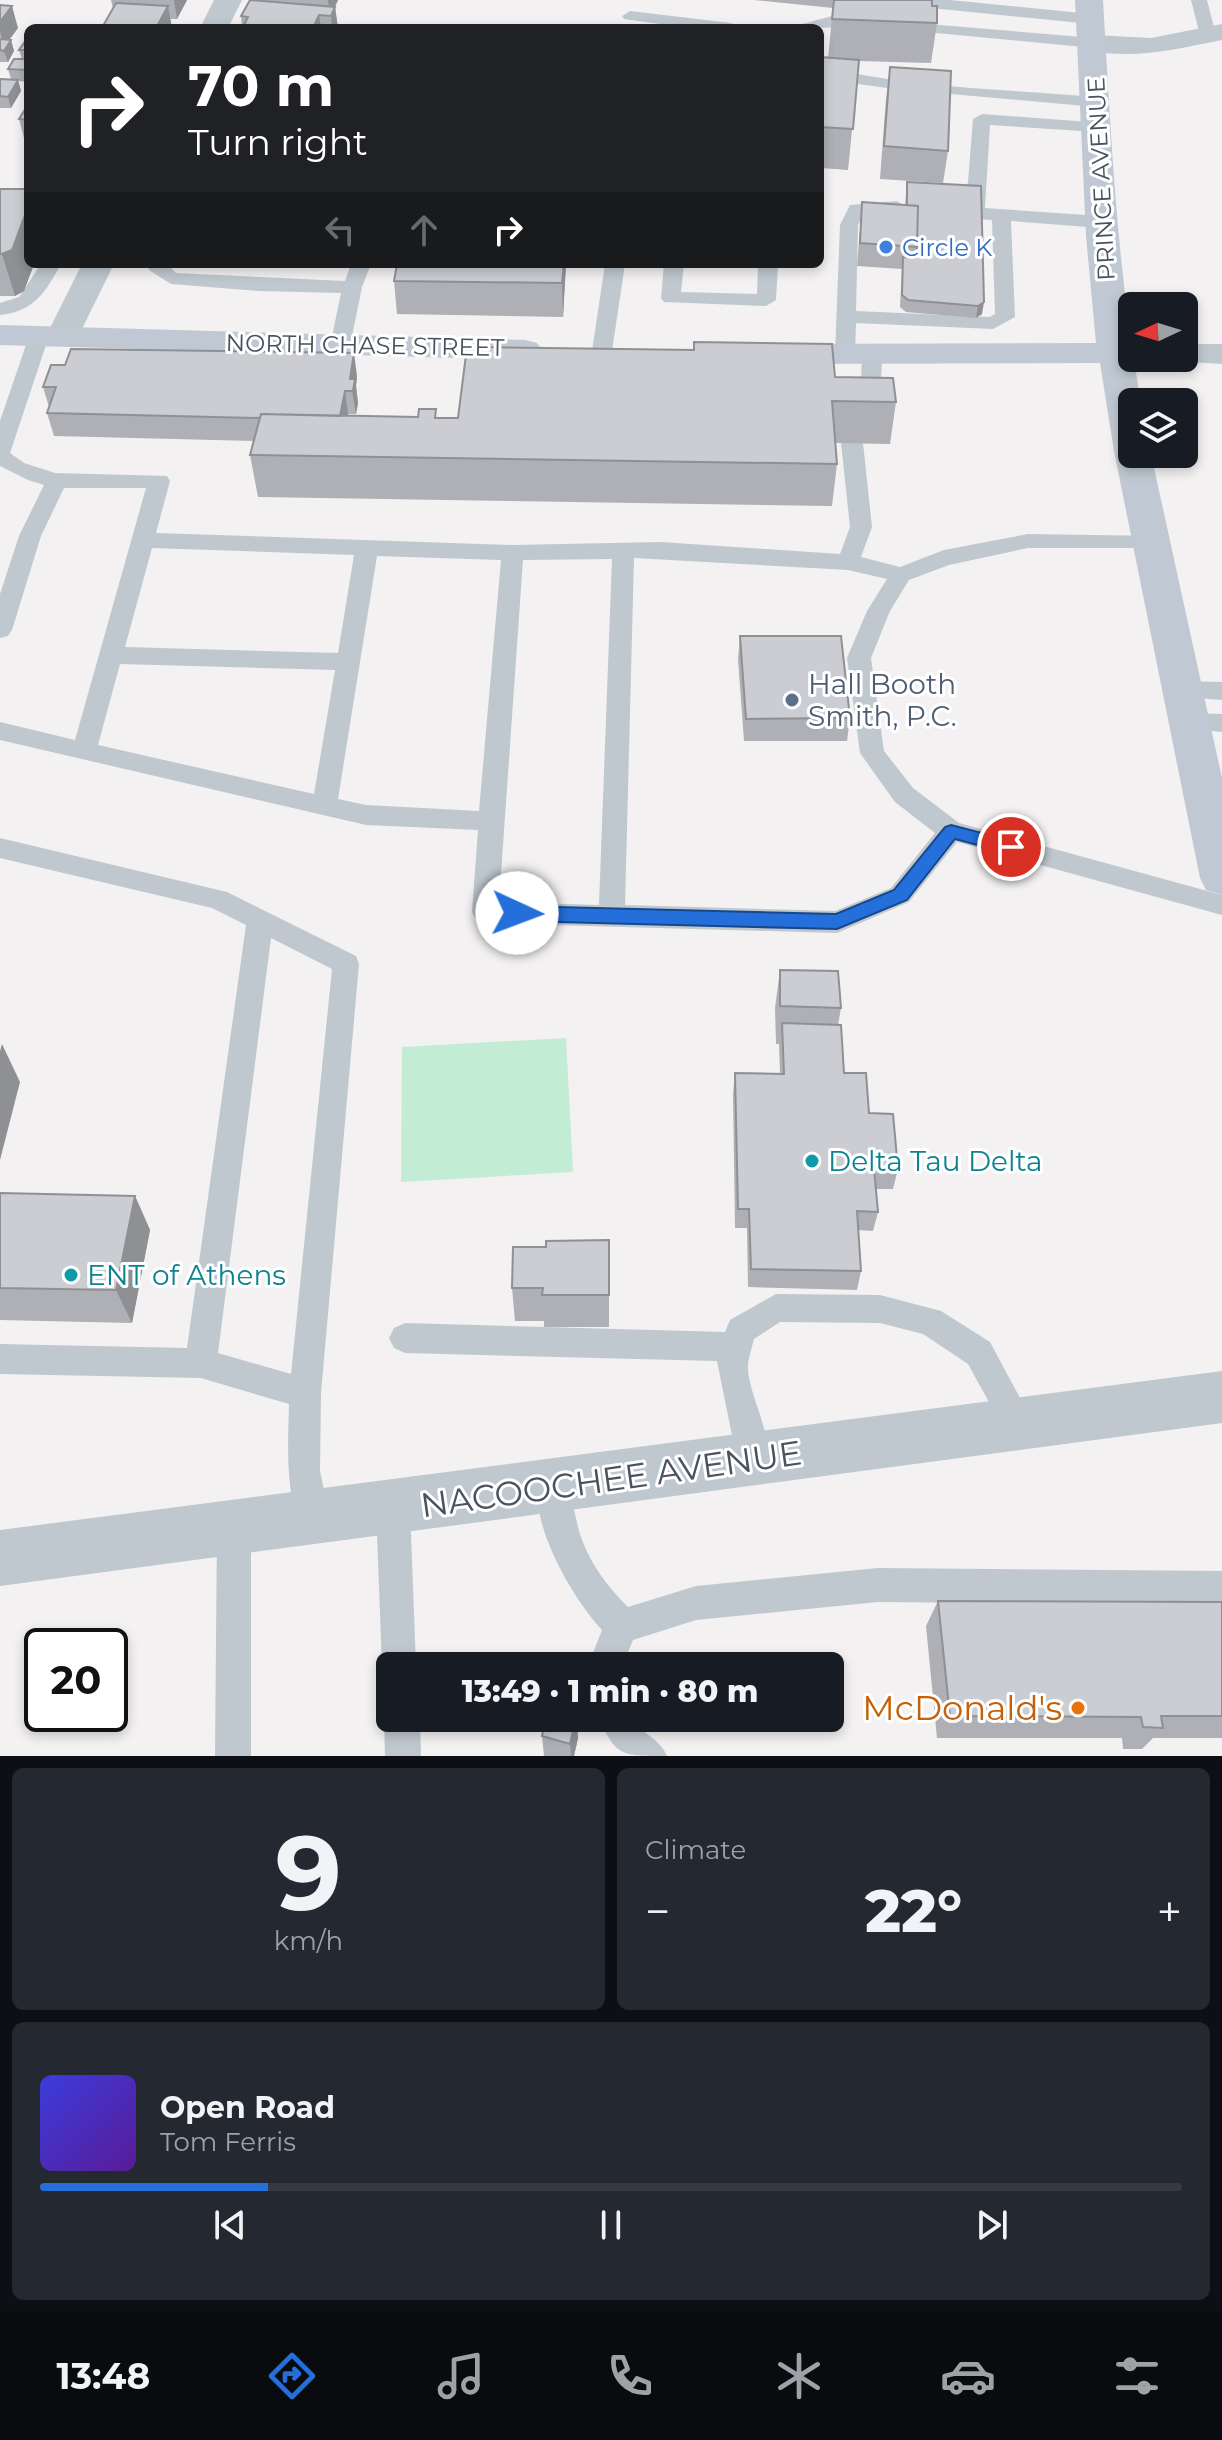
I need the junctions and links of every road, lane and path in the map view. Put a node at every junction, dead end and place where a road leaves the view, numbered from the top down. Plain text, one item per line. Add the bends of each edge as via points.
1 (228, 0) edge
2 (901, 0) edge
3 (1199, 0) edge
4 (1007, 6) edge
5 (630, 16) dead end
6 (1091, 21) edge
7 (216, 24) edge
8 (697, 24) edge
9 (820, 24) edge
10 (1215, 33) edge
11 (824, 73) edge
12 (1097, 114) junction
13 (975, 213) junction
14 (1001, 215) junction
15 (1101, 222) junction
16 (49, 268) edge
17 (95, 268) edge
18 (158, 268) edge
19 (359, 268) edge
20 (614, 268) edge
21 (674, 268) edge
22 (768, 268) edge
23 (352, 287) junction
24 (0, 309) edge
25 (846, 317) junction
26 (1118, 323) edge
27 (0, 335) edge
28 (51, 336) junction
29 (340, 346) junction
30 (592, 351) joint
31 (1118, 353) edge
32 (740, 354) edge
33 (1198, 354) edge
34 (1222, 354) edge
35 (858, 355) junction
36 (857, 419) edge
37 (852, 443) dead end
38 (0, 454) edge
39 (1135, 468) edge
40 (57, 481) junction
41 (143, 540) junction
42 (1150, 541) junction
43 (367, 547) junction
44 (623, 551) junction
45 (513, 553) junction
46 (848, 562) junction
47 (901, 575) junction
48 (0, 630) edge
49 (111, 655) junction
50 (348, 662) junction
51 (1222, 691) edge
52 (1196, 712) edge
53 (0, 731) edge
54 (84, 751) junction
55 (324, 806) junction
56 (490, 821) junction
57 (951, 831) junction
58 (0, 848) edge
59 (1222, 878) edge
60 (1222, 905) edge
61 (612, 916) junction
62 (260, 919) junction
63 (405, 1338) dead end
64 (737, 1347) junction
65 (0, 1359) edge
66 (201, 1363) junction
67 (305, 1393) junction
68 (1222, 1397) edge
69 (1018, 1424) junction
70 (753, 1460) junction
71 (553, 1486) junction
72 (393, 1508) junction
73 (313, 1518) junction
74 (234, 1528) junction
75 (0, 1558) edge
76 (1222, 1588) edge
77 (622, 1626) junction
78 (398, 1652) edge
79 (609, 1652) edge
80 (402, 1732) edge
81 (622, 1732) edge
82 (233, 1756) edge
83 (403, 1756) edge
84 (649, 1756) edge

1 - 7 street
2 - 4 lane
3 - 10 lane
4 - 6 lane
5 - 8 lane
6 - 9 lane
6 - 10 street via 1151,46
6 - 12 main road, PRINCE AVENUE
11 - 12 lane
12 - 13 lane via 982,119
12 - 15 main road, PRINCE AVENUE
13 - 14 lane
13 - 25 lane via 883,205 857,209 849,225
14 - 15 lane
14 - 25 lane via 1005,317 993,323
15 - 26 main road, PRINCE AVENUE
16 - 24 lane via 33,296 13,309
17 - 28 street
18 - 23 lane via 171,278
19 - 23 lane
20 - 30 lane
21 - 22 lane via 671,298 766,300
23 - 29 lane
25 - 35 lane
27 - 28 main road, NORTH CHASE STREET
28 - 29 main road, NORTH CHASE STREET
28 - 38 lane
29 - 30 main road, NORTH CHASE STREET
31 - 35 main road
32 - 35 main road
33 - 34 street
35 - 36 lane via 871,382
37 - 46 lane via 861,527
38 - 40 lane via 16,470
39 - 42 main road, PRINCE AVENUE
40 - 41 lane via 159,481
40 - 48 lane via 30,536
41 - 43 lane
41 - 49 lane
42 - 47 lane via 1028,541 944,558
42 - 52 main road, PRINCE AVENUE
43 - 45 lane
43 - 50 lane
44 - 45 lane
44 - 46 lane
44 - 61 lane
45 - 56 lane
46 - 47 lane
47 - 57 lane via 859,658 872,753 904,795
49 - 50 lane
49 - 54 lane
50 - 55 lane
51 - 52 lane
52 - 59 main road, PRINCE AVENUE
53 - 54 lane
54 - 55 lane
55 - 56 lane via 366,815
56 - 61 lane via 485,912
57 - 60 lane
57 - 61 lane via 900,895 837,922
58 - 62 lane via 218,899
62 - 66 lane
62 - 67 lane via 346,964
63 - 64 lane
64 - 69 lane via 741,1330 776,1308 880,1309 930,1321 979,1353
64 - 70 lane via 732,1366
65 - 66 lane
66 - 67 lane
67 - 73 lane via 304,1471
68 - 69 street, NACOOCHEE AVENUE
69 - 70 street, NACOOCHEE AVENUE
70 - 71 street, NACOOCHEE AVENUE
71 - 72 street, NACOOCHEE AVENUE
71 - 77 lane via 563,1541 590,1593
72 - 73 street, NACOOCHEE AVENUE
72 - 78 lane
73 - 74 street, NACOOCHEE AVENUE
74 - 75 street, NACOOCHEE AVENUE
74 - 82 lane
76 - 77 lane via 878,1585 696,1603
77 - 79 lane
80 - 83 lane
81 - 84 lane

